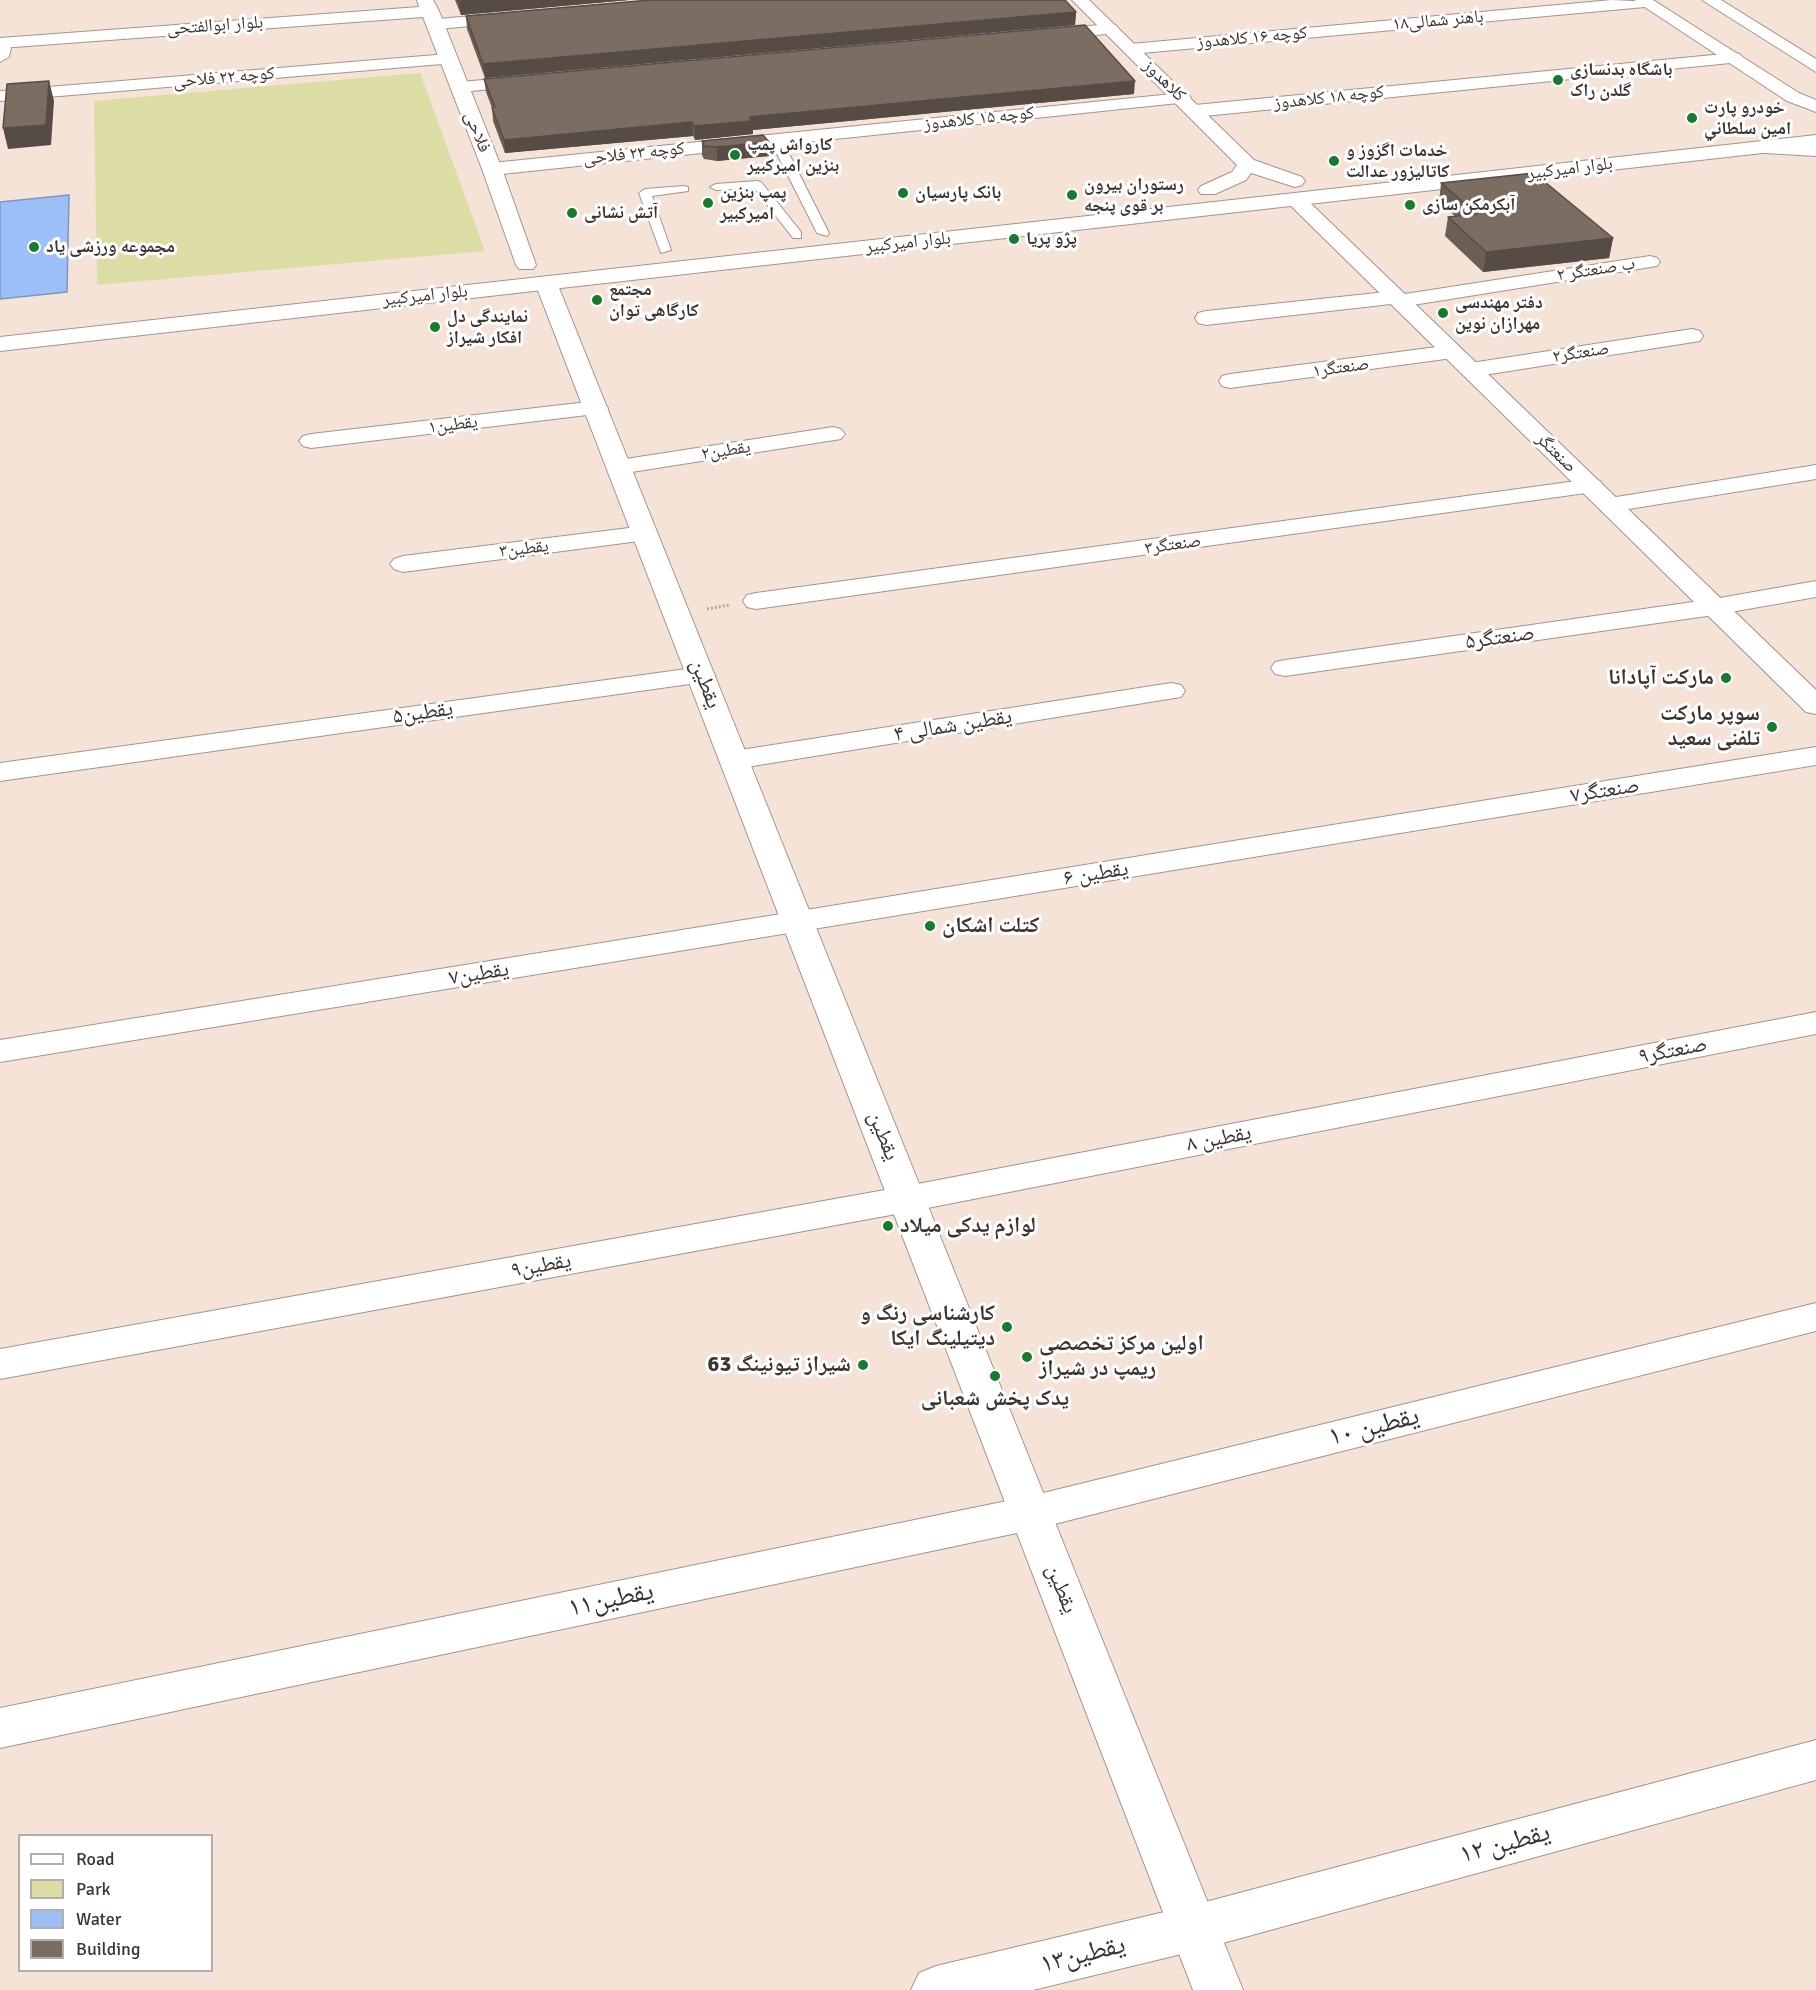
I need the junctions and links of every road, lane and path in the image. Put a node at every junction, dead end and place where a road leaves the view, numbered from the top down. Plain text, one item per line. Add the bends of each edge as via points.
1 (1080, 0) edge
2 (1672, 0) edge
3 (1710, 0) edge
4 (1644, 1) edge
5 (430, 9) edge
6 (528, 16) edge
7 (1374, 27) joint
8 (1110, 29) junction
9 (1027, 37) edge
10 (1, 44) edge
11 (1131, 50) junction
12 (1734, 58) junction
13 (448, 59) junction
14 (1816, 67) edge
15 (541, 80) edge
16 (460, 87) junction
17 (1816, 92) edge
18 (0, 96) edge
19 (1793, 97) junction
20 (1188, 105) junction
21 (1816, 106) edge
22 (1785, 117) dead end
23 (1816, 125) edge
24 (1735, 134) junction
25 (1755, 138) junction
26 (776, 140) junction
27 (1816, 141) edge
28 (1816, 150) edge
29 (1537, 155) junction
30 (1247, 164) junction
31 (492, 169) junction
32 (1555, 171) junction
33 (716, 187) dead end
34 (684, 189) dead end
35 (1208, 190) junction
36 (1295, 191) junction
37 (823, 233) junction
38 (798, 236) junction
39 (665, 250) junction
40 (630, 254) dead end
41 (1650, 262) dead end
42 (526, 265) junction
43 (502, 267) dead end
44 (548, 272) junction
45 (1398, 299) junction
46 (1206, 318) dead end
47 (1692, 336) dead end
48 (0, 344) edge
49 (1452, 352) junction
50 (1471, 370) junction
51 (1230, 381) dead end
52 (596, 408) junction
53 (833, 434) dead end
54 (311, 441) dead end
55 (619, 467) junction
56 (1816, 471) edge
57 (1591, 486) junction
58 (1610, 505) junction
59 (645, 534) junction
60 (403, 564) dead end
61 (1816, 589) edge
62 (756, 601) joint
63 (1714, 607) junction
64 (677, 614) junction
65 (1285, 668) dead end
66 (701, 675) junction
67 (1171, 692) dead end
68 (1816, 706) edge
69 (1816, 756) edge
70 (734, 760) junction
71 (0, 772) edge
72 (1394, 826) joint
73 (799, 923) junction
74 (1816, 1023) edge
75 (0, 1051) edge
76 (1530, 1078) joint
77 (908, 1199) junction
78 (1816, 1317) edge
79 (0, 1364) edge
80 (1031, 1513) junction
81 (0, 1728) edge
82 (1816, 1760) edge
83 (1194, 1928) junction
84 (936, 1990) edge
85 (1218, 1990) edge

1 - 8 street, کلاهدوز
2 - 17 street
3 - 14 street
4 - 7 street, باهنر شمالی۱۸
4 - 12 street
5 - 6 street, بلوار ابوالفتحی
5 - 10 street, بلوار ابوالفتحی via 127,28
5 - 13 street, فلاحی
7 - 11 street, کوچه ۱۶ کلاهدوز
8 - 9 street
8 - 11 street, کلاهدوز
11 - 20 street, کلاهدوز
12 - 19 street
12 - 20 street, کوچه ۱۸ کلاهدوز via 1463,85
13 - 16 street, فلاحی
13 - 18 street, کوچه ۲۲ فلاحی
15 - 16 street
16 - 31 street, فلاحی
19 - 21 street
19 - 22 street
20 - 26 street, کوچه ۱۵ کلاهدوز
20 - 30 street, کلاهدوز
23 - 24 street, بلوار امیرکبیر
24 - 25 street
24 - 29 street, بلوار امیرکبیر
25 - 27 street, بلوار امیرکبیر
25 - 28 street
25 - 32 street, بلوار امیرکبیر
26 - 31 street, کوچه ۲۳ فلاحی
26 - 37 lane
29 - 32 street
29 - 36 street, بلوار امیرکبیر
30 - 35 street via 1239,176
30 - 36 street, کلاهدوز
31 - 42 street, فلاحی
32 - 36 street, بلوار امیرکبیر
33 - 38 lane via 757,184
34 - 39 lane via 645,193
35 - 36 street, بلوار امیرکبیر
35 - 37 street, بلوار امیرکبیر
36 - 44 street, بلوار امیرکبیر
36 - 45 street, صنعتگر
37 - 38 street, بلوار امیرکبیر
38 - 39 street, بلوار امیرکبیر
39 - 40 street, بلوار امیرکبیر
41 - 45 street, ۲ ب صنعتگر
42 - 43 street, بلوار امیرکبیر
42 - 44 street, بلوار امیرکبیر
44 - 48 street, بلوار امیرکبیر
44 - 52 street, یقطین
45 - 46 street, ۲ ب صنعتگر
45 - 49 street, صنعتگر
47 - 50 street, صنعتگر۲
49 - 50 street, صنعتگر
49 - 51 street, صنعتگر۱
50 - 57 street, صنعتگر
52 - 54 street, یقطین۱
52 - 55 street, یقطین
53 - 55 street, یقطین۲
55 - 59 street, یقطین
56 - 58 street
57 - 58 street, صنعتگر
57 - 62 street, صنعتگر۳
58 - 63 street, صنعتگر
59 - 60 street, یقطین۳
59 - 64 street, یقطین
61 - 63 street, صنعتگر۵
62 - 64 path
63 - 65 street, صنعتگر۵
63 - 68 street, صنعتگر
64 - 66 street, یقطین
66 - 70 street, یقطین
66 - 71 street, یقطین۵
67 - 70 street, یقطین شمالی ۴
69 - 72 street, صنعتگر۷
70 - 73 street, یقطین
72 - 73 street, یقطین ۶
73 - 75 street, یقطین۷
73 - 77 street, یقطین
74 - 76 street, صنعتگر۹
76 - 77 street, یقطین ۸
77 - 79 street, یقطین۹
77 - 80 street, یقطین
78 - 80 street, یقطین ۱۰
80 - 81 street, یقطین۱۱
80 - 83 street, یقطین
82 - 83 street, یقطین ۱۲
83 - 84 street, یقطین۱۳
83 - 85 street, یقطین

